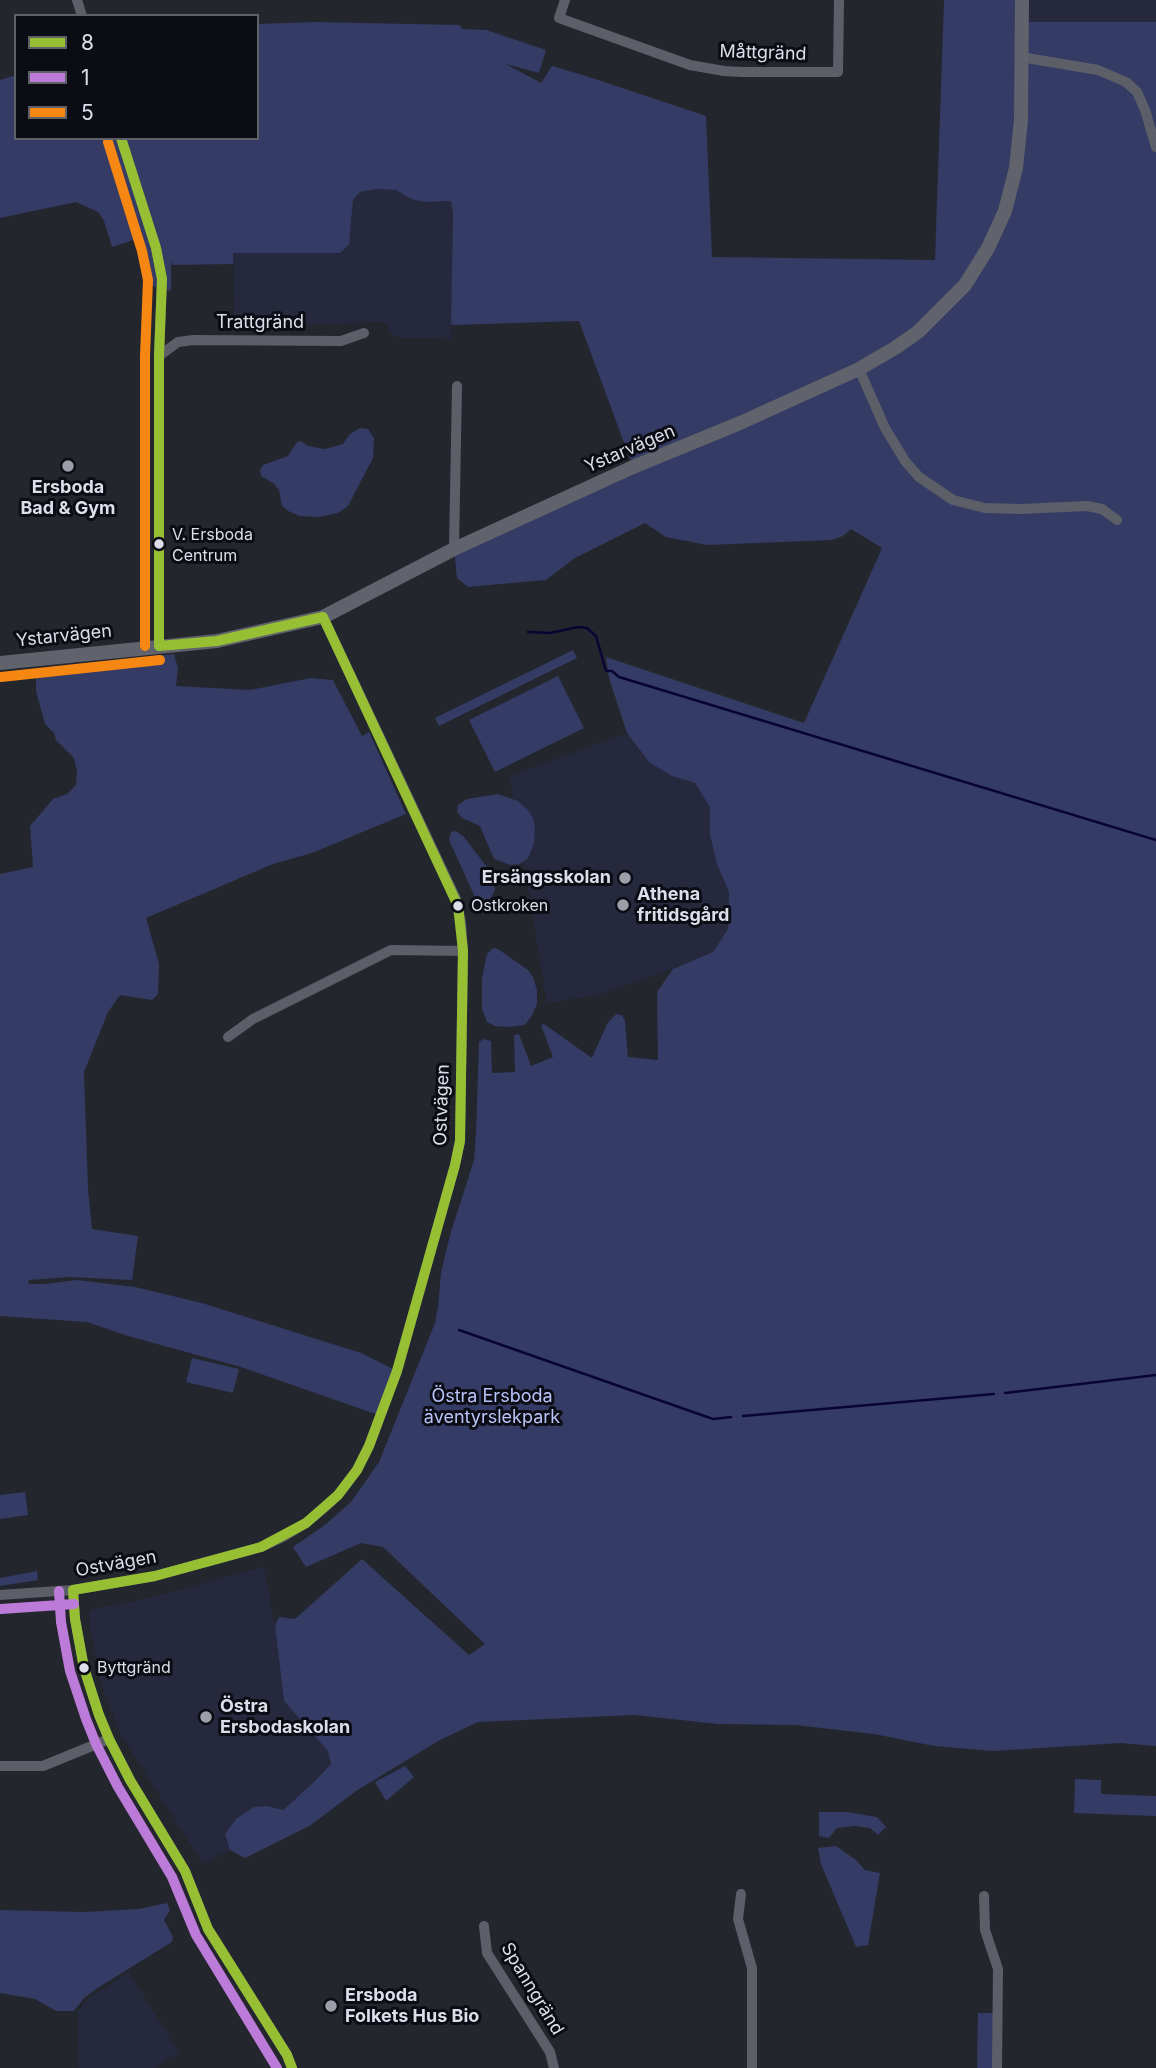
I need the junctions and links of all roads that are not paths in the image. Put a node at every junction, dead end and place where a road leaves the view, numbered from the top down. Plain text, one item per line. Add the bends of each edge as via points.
1 (565, 0) edge
2 (839, 0) edge
3 (1022, 0) edge
4 (1021, 57) junction
5 (122, 140) edge
6 (1156, 147) edge
7 (364, 333) dead end
8 (159, 355) junction
9 (859, 369) junction
10 (457, 386) dead end
11 (1117, 520) dead end
12 (454, 549) junction
13 (323, 617) junction
14 (159, 646) junction
15 (0, 663) edge
16 (463, 951) junction
17 (228, 1037) dead end
18 (73, 1590) junction
19 (0, 1595) edge
20 (109, 1739) junction
21 (0, 1766) edge
22 (741, 1894) dead end
23 (984, 1896) dead end
24 (484, 1926) dead end
25 (292, 2068) edge
26 (554, 2068) edge
27 (752, 2068) edge
28 (997, 2068) edge

1 - 2 street, Måttgränd via 559,18 690,65 724,71 838,72
3 - 4 street, Ystarvägen
4 - 6 street via 1098,70 1126,82 1137,92
4 - 9 street, Ystarvägen via 1016,169 988,248 964,285 918,332
5 - 8 street via 162,279
7 - 8 street, Trattgränd via 341,341 193,340 178,342
8 - 14 street
9 - 11 street via 905,461 919,477 953,500 985,508 1087,506 1102,509
9 - 12 street, Ystarvägen
10 - 12 street
12 - 13 street, Ystarvägen
13 - 14 street, Ystarvägen via 217,641
13 - 16 street, Ostvägen via 456,899
14 - 15 street, Ystarvägen
16 - 17 street via 391,950 253,1018
16 - 18 street, Ostvägen via 460,1141 397,1371 357,1470 338,1495 306,1523 261,1547 155,1576
18 - 19 street, Ostvägen
18 - 20 street via 84,1668
20 - 21 street via 43,1766
20 - 25 street via 185,1871 208,1929
22 - 27 street via 738,1919 752,1968
23 - 28 street via 985,1930 998,1969
24 - 26 street, Spanngränd via 487,1953 550,2052

